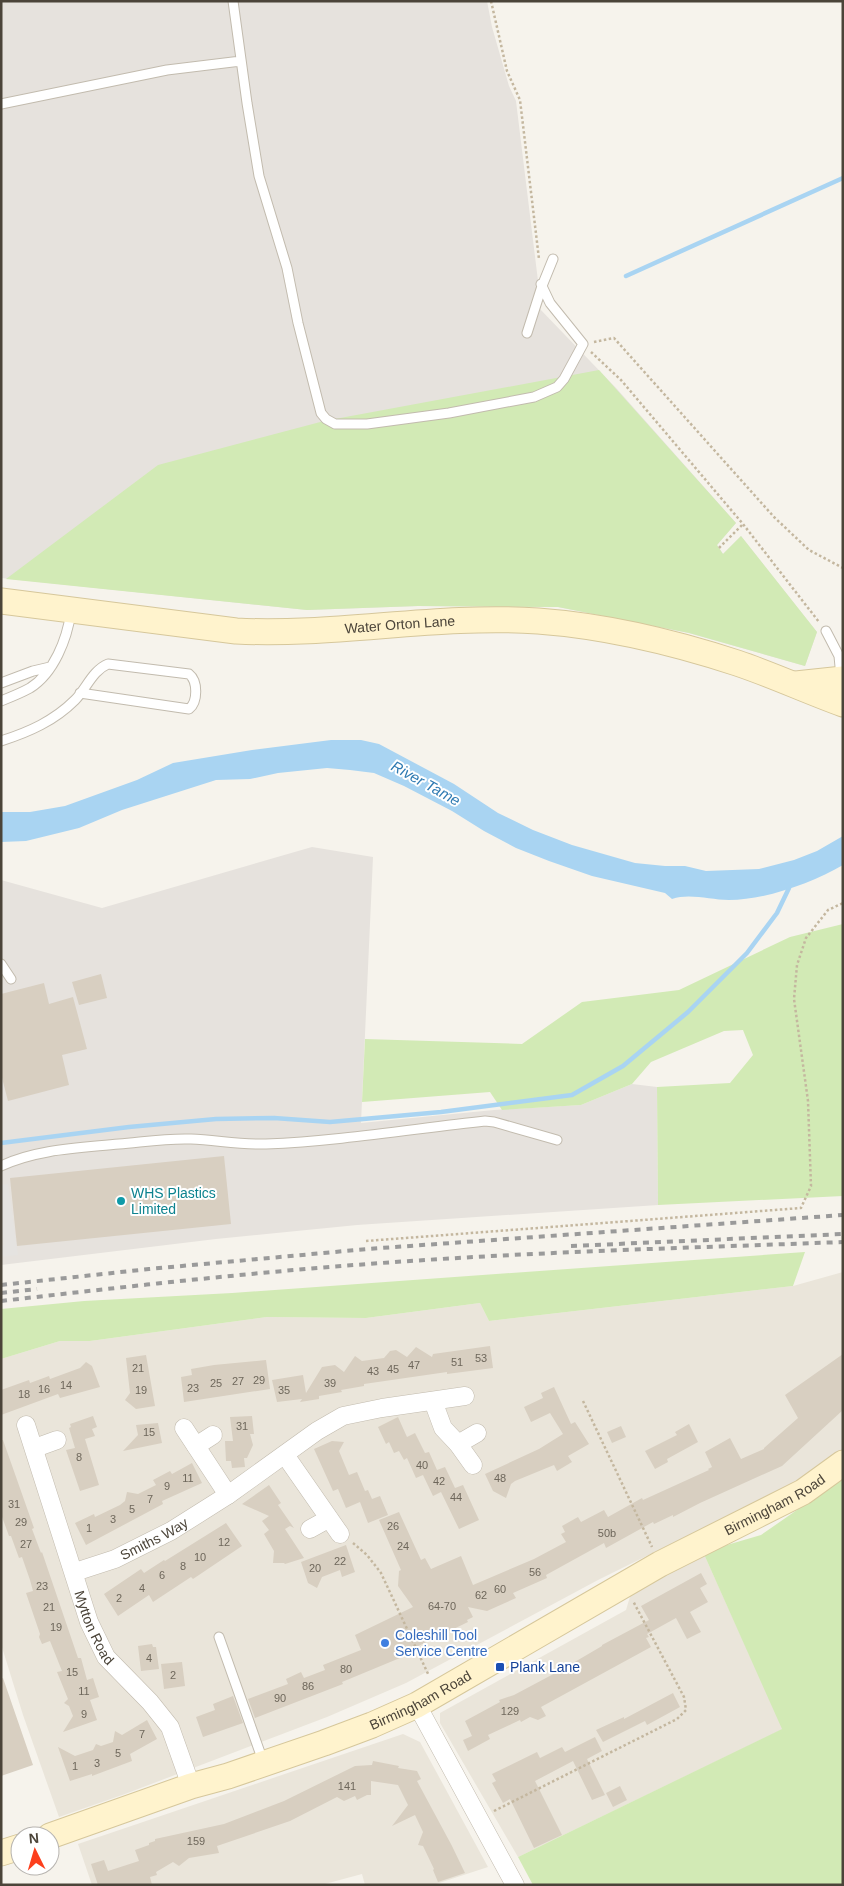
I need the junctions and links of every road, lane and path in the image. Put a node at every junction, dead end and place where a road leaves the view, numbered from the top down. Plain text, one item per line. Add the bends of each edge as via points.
1 (233, 1) edge
2 (491, 1) edge
3 (241, 61) junction
4 (1, 104) edge
5 (553, 259) dead end
6 (541, 285) junction
7 (527, 333) dead end
8 (583, 344) junction
9 (743, 524) junction
10 (719, 548) dead end
11 (843, 568) edge
12 (1, 601) edge
13 (71, 609) junction
14 (826, 630) joint
15 (50, 667) junction
16 (1, 683) edge
17 (842, 688) edge
18 (80, 693) junction
19 (1, 701) edge
20 (1, 741) edge
21 (843, 903) edge
22 (1, 964) edge
23 (11, 979) dead end
24 (557, 1140) dead end
25 (1, 1166) edge
26 (366, 1241) dead end
27 (465, 1396) dead end
28 (433, 1401) junction
29 (583, 1401) dead end
30 (26, 1425) dead end
31 (184, 1428) dead end
32 (477, 1433) dead end
33 (213, 1435) dead end
34 (57, 1440) dead end
35 (458, 1444) junction
36 (196, 1446) junction
37 (35, 1448) junction
38 (284, 1455) junction
39 (843, 1463) edge
40 (472, 1465) dead end
41 (228, 1495) junction
42 (328, 1518) junction
43 (310, 1528) dead end
44 (340, 1534) joint
45 (660, 1564) junction
46 (75, 1572) junction
47 (624, 1584) junction
48 (218, 1637) dead end
49 (427, 1699) junction
50 (264, 1764) junction
51 (191, 1786) junction
52 (479, 1819) junction
53 (60, 1832) edge
54 (515, 1885) edge

1 - 3 lane
2 - 6 path via 507,71 520,100
3 - 4 lane via 167,70
3 - 8 lane via 259,176 287,268 321,413 326,419 335,424 366,424 534,397 557,387
5 - 6 lane
6 - 7 lane
6 - 8 lane via 550,303
8 - 9 path via 621,380
8 - 11 path via 614,338 774,517 809,550
9 - 10 path
9 - 14 path
12 - 13 main road, Water Orton Lane
13 - 15 lane via 69,627
13 - 17 main road, Water Orton Lane via 271,633 471,620 538,621 603,629 680,646 738,663 793,685
14 - 17 lane via 838,656
15 - 16 lane
15 - 19 lane via 31,687
18 - 18 lane via 100,667 108,664 189,674 196,683 194,704 188,710
18 - 20 lane via 59,715
21 - 26 path via 828,910 806,938 797,965 794,1000 808,1101 811,1186 801,1208
22 - 23 lane
24 - 25 lane via 485,1121 270,1144 191,1139 153,1141 43,1153
27 - 28 street, Smiths Way
28 - 35 street via 443,1428
28 - 38 street, Smiths Way via 343,1416
29 - 45 path
30 - 37 street, Mytton Road
31 - 36 street
32 - 35 street
33 - 36 street
34 - 37 street
35 - 40 street
36 - 41 street
37 - 46 street, Mytton Road
38 - 41 street, Smiths Way
38 - 42 street
39 - 45 main road, Birmingham Road via 803,1492
41 - 46 street, Smiths Way via 131,1551
42 - 43 street
42 - 44 street
44 - 49 path via 344,1533 367,1554 380,1573
45 - 47 main road, Birmingham Road
46 - 51 street, Mytton Road via 90,1622 106,1657 170,1727
47 - 49 main road, Birmingham Road
47 - 52 path via 684,1697 686,1710 677,1719
48 - 50 lane
49 - 50 main road, Birmingham Road via 372,1725
49 - 52 street
50 - 51 main road, Birmingham Road
51 - 53 main road, Birmingham Road
52 - 54 street

